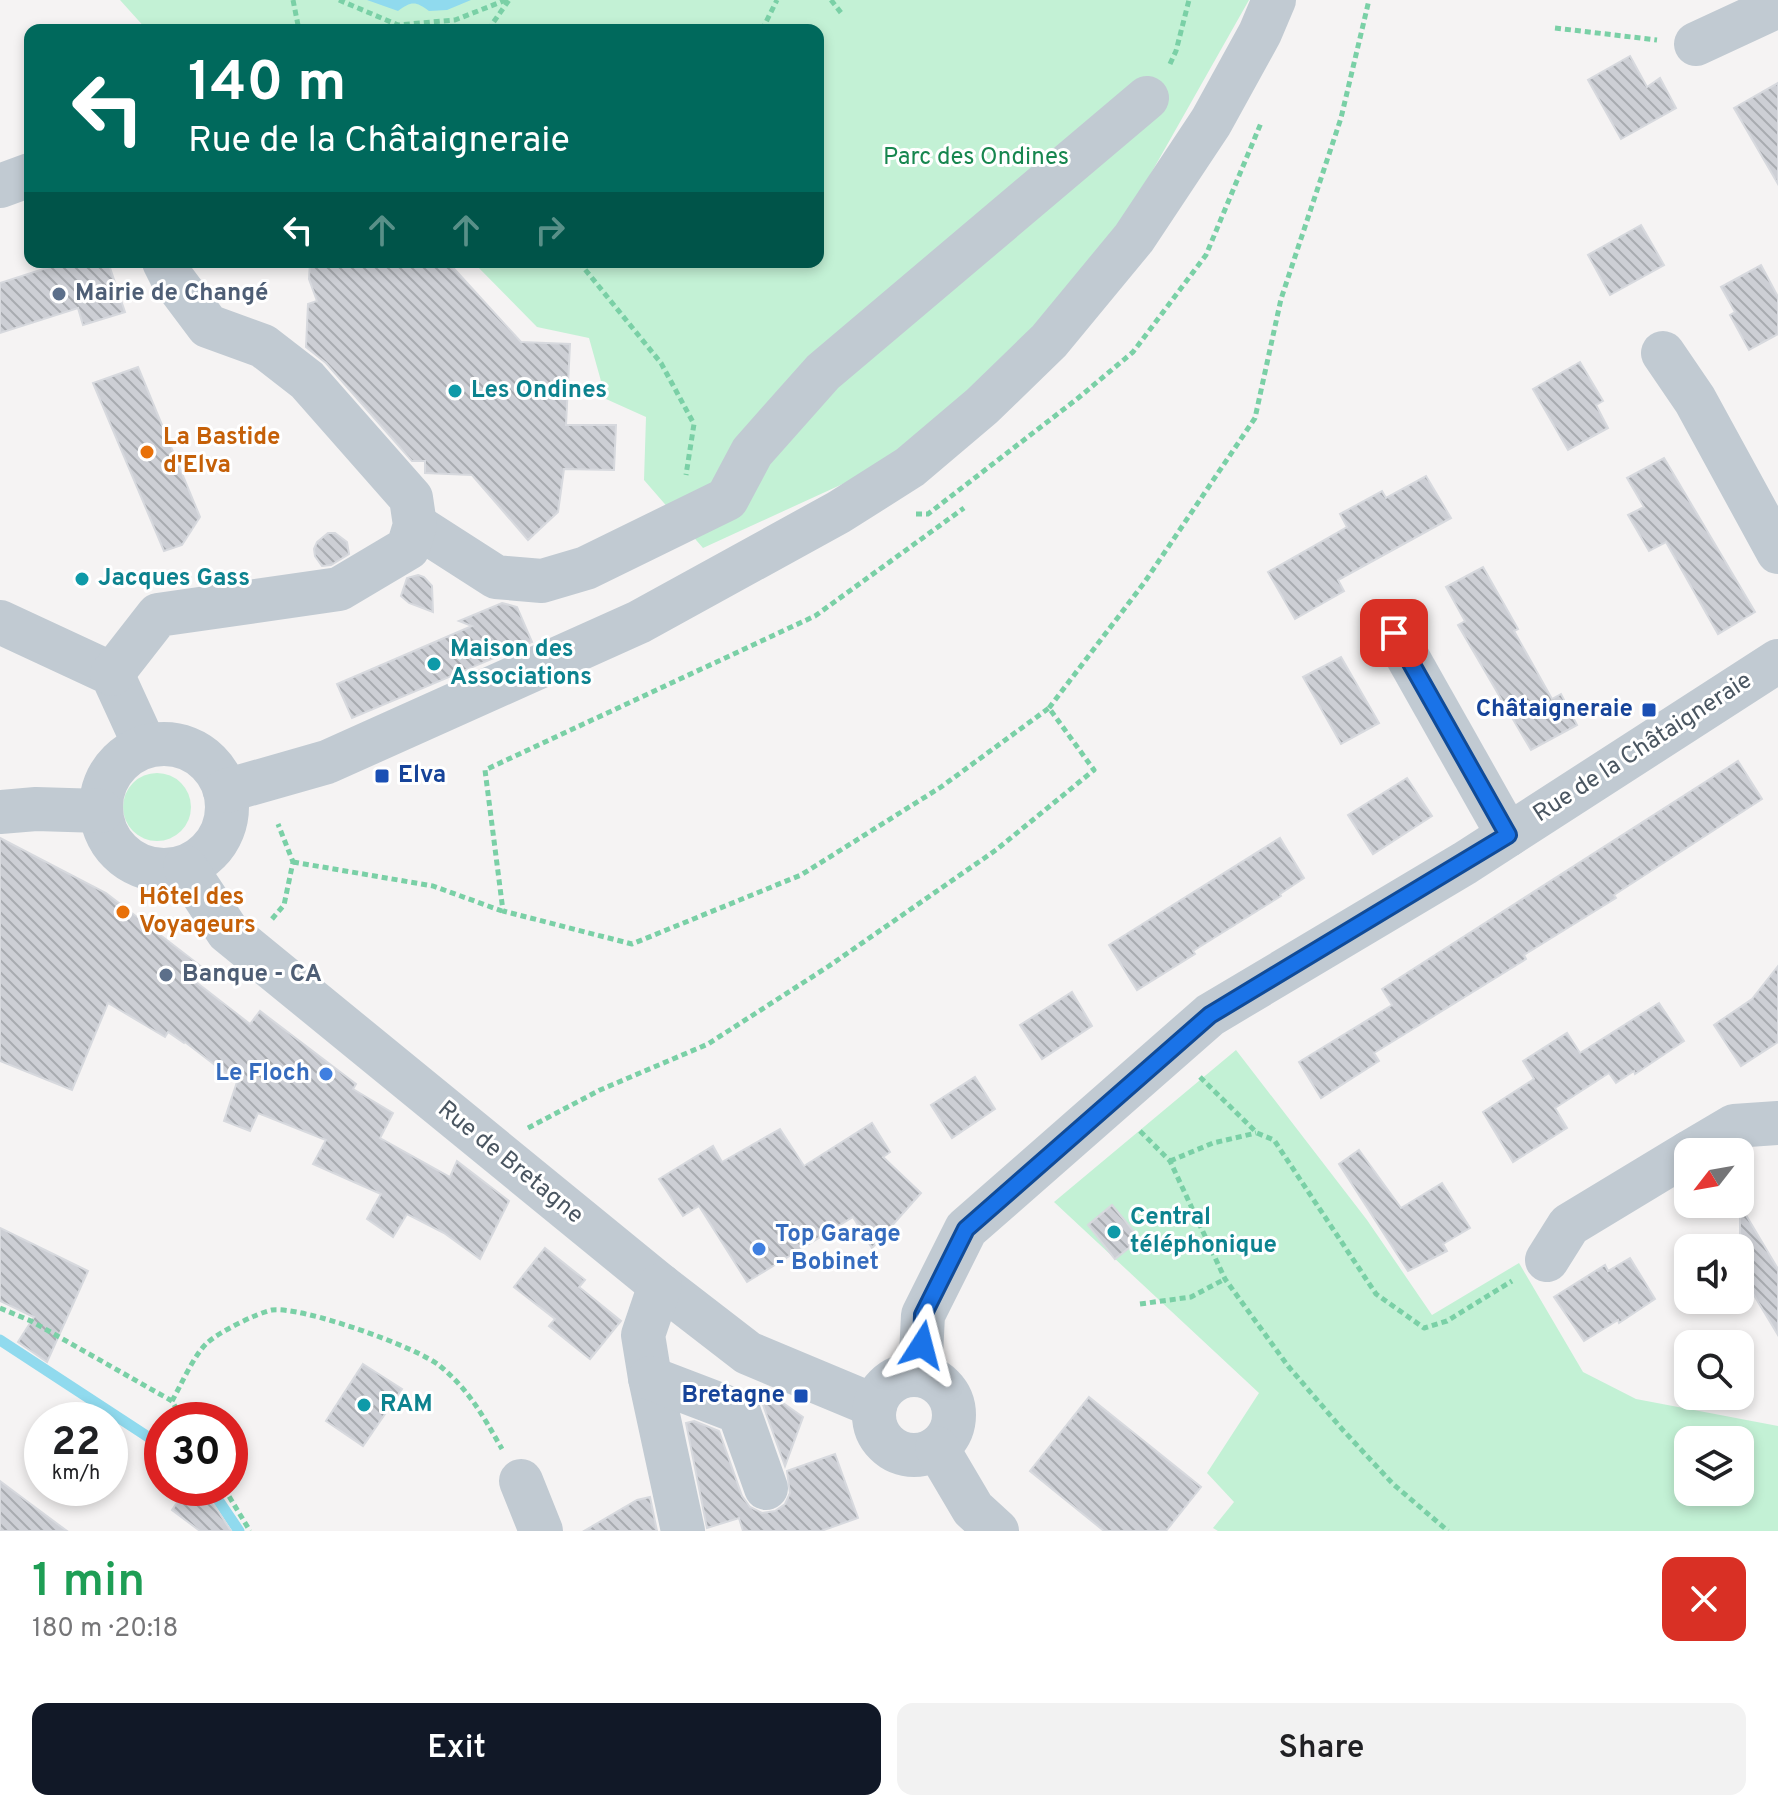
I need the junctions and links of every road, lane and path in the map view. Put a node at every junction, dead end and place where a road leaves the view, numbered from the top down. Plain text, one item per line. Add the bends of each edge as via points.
1 (293, 0) edge
2 (339, 0) edge
3 (507, 0) edge
4 (777, 0) edge
5 (831, 0) edge
6 (1189, 0) edge
7 (1274, 0) edge
8 (1369, 0) edge
9 (1778, 6) edge
10 (842, 14) dead end
11 (298, 24) edge
12 (396, 24) edge
13 (409, 24) edge
14 (492, 24) edge
15 (765, 24) edge
16 (1555, 28) dead end
17 (1696, 44) joint
18 (1147, 98) joint
19 (24, 177) edge
20 (0, 186) edge
21 (167, 268) edge
22 (584, 268) edge
23 (1663, 353) dead end
24 (964, 508) dead end
25 (678, 523) junction
26 (415, 525) junction
27 (1778, 552) edge
28 (0, 622) edge
29 (1394, 633) dead end
30 (1778, 661) edge
31 (112, 674) junction
32 (1049, 708) junction
33 (145, 746) junction
34 (225, 791) junction
35 (18, 810) edge
36 (101, 811) junction
37 (278, 824) dead end
38 (1508, 835) junction
39 (293, 862) junction
40 (185, 867) junction
41 (284, 905) dead end
42 (503, 911) junction
43 (1171, 1049) junction
44 (1111, 1102) junction
45 (1778, 1123) edge
46 (1257, 1133) junction
47 (1713, 1138) edge
48 (491, 1147) junction
49 (1170, 1161) junction
50 (1674, 1161) edge
51 (1547, 1260) joint
52 (1225, 1279) junction
53 (660, 1285) junction
54 (1140, 1304) dead end
55 (0, 1308) edge
56 (920, 1375) junction
57 (650, 1378) junction
58 (172, 1401) joint
59 (875, 1406) junction
60 (937, 1448) junction
61 (521, 1481) joint
62 (766, 1488) dead end
63 (235, 1506) edge
64 (250, 1531) edge
65 (541, 1531) edge
66 (683, 1531) edge
67 (997, 1531) edge
68 (1448, 1531) edge

1 - 11 path
2 - 12 path
3 - 13 path via 455,20
3 - 14 path
4 - 15 path
5 - 10 path
6 - 18 path via 1176,51
7 - 34 street via 1211,122 1134,238 1049,341 910,467 639,622 327,762
8 - 32 path via 1341,118 1281,299 1255,418 1144,583
9 - 17 street
16 - 17 path
18 - 25 street via 823,372 752,452 727,499
19 - 20 street
21 - 26 street via 208,326 263,346 307,380 411,498
22 - 25 path via 661,363 694,424
23 - 27 street via 1695,400
24 - 42 path via 815,616 485,770
25 - 26 street via 586,568 542,581 496,577
26 - 31 street via 408,548 339,589 158,615
28 - 31 street
29 - 38 street, Rue de la Châtaigneraie
30 - 38 street, Rue de la Châtaigneraie
31 - 33 street
32 - 42 path via 941,787 801,875 632,944
32 - 48 path via 1094,770 996,850 708,1044 600,1090
33 - 34 street via 165,744 194,753 217,773
33 - 36 street via 112,771
34 - 40 street via 227,810 215,845
35 - 36 street
36 - 40 street via 105,829 129,860 147,868
37 - 39 path
38 - 43 street, Rue de la Châtaigneraie via 1210,1015
39 - 41 path
39 - 42 path via 433,886
40 - 48 street, Rue de Bretagne via 228,932
43 - 44 street, Rue de la Châtaigneraie
43 - 46 path
44 - 49 path
44 - 56 street, Rue de la Châtaigneraie via 966,1229 923,1315
45 - 47 street via 1734,1126
46 - 49 path
46 - 51 path via 1274,1140 1376,1294 1424,1328 1447,1321
48 - 53 street, Rue de Bretagne
49 - 52 path
50 - 51 street via 1569,1225
52 - 54 path via 1191,1297
52 - 68 path via 1342,1429 1393,1484
53 - 57 street via 643,1335
53 - 59 street, Rue de Bretagne via 748,1353
55 - 58 path
56 - 59 street via 896,1378
56 - 60 street via 944,1388 951,1400 952,1426
57 - 62 street via 739,1412
57 - 66 street
58 - 61 path via 206,1344 272,1310 307,1314 378,1336 437,1364 471,1396
59 - 60 street via 878,1433 897,1452 924,1454
60 - 67 street via 973,1509
61 - 65 street
63 - 64 path

